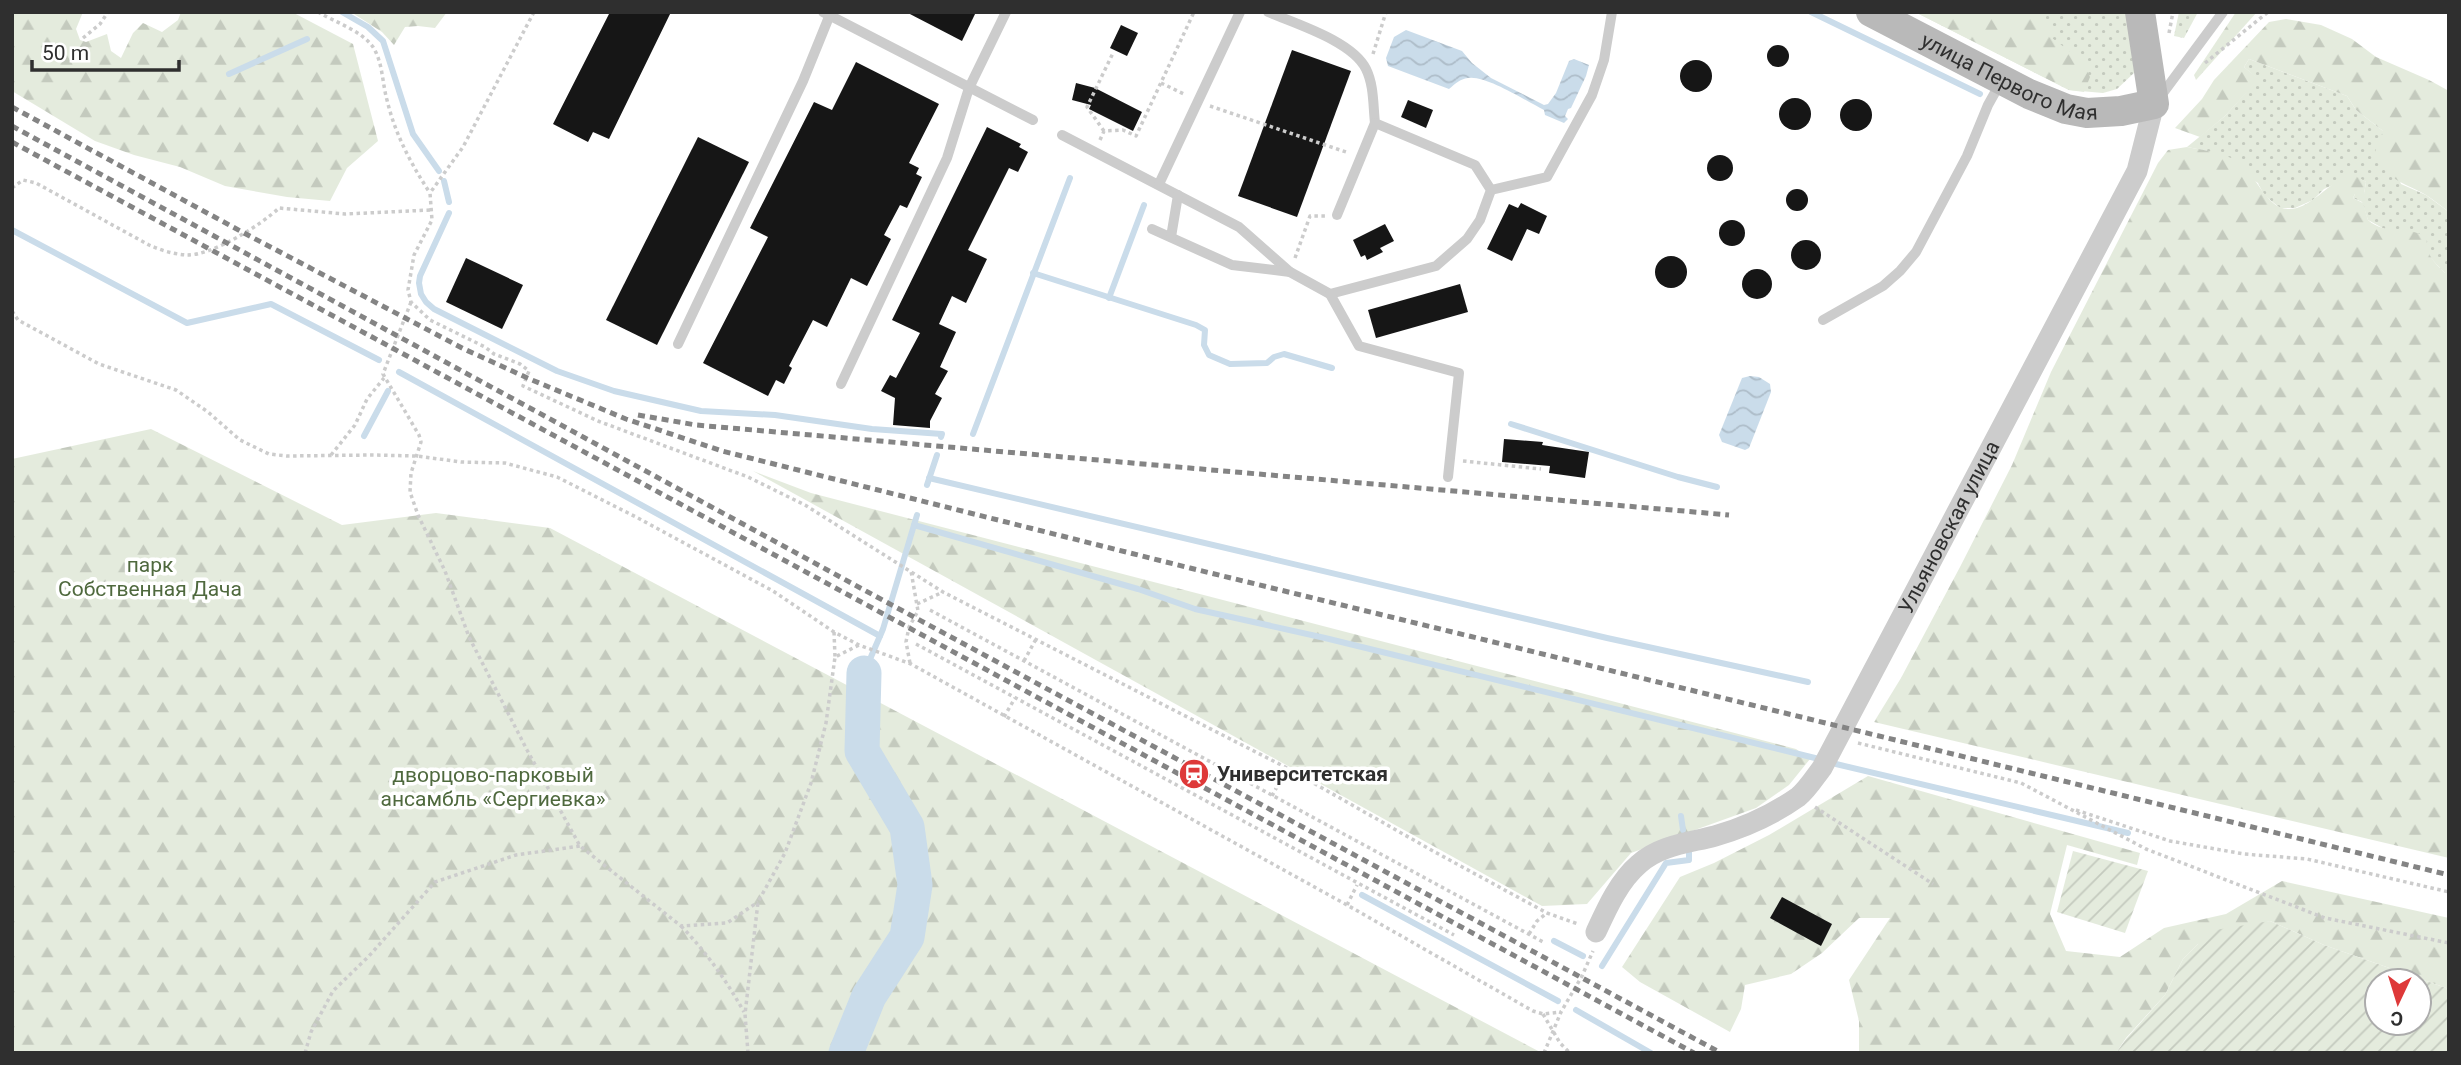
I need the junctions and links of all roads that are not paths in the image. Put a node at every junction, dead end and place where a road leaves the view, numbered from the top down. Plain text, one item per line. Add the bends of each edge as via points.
1 (1006, 12) edge
2 (1240, 12) edge
3 (1268, 12) edge
4 (1612, 12) edge
5 (1871, 12) edge
6 (2140, 12) edge
7 (2223, 12) edge
8 (828, 14) edge
9 (2002, 80) junction
10 (970, 88) junction
11 (2154, 104) junction
12 (1033, 120) dead end
13 (1375, 123) junction
14 (1062, 135) dead end
15 (1159, 184) junction
16 (1491, 190) junction
17 (1178, 195) junction
18 (1337, 215) road end
19 (1152, 229) dead end
20 (1171, 237) junction
21 (1290, 272) junction
22 (1330, 294) junction
23 (1823, 320) dead end
24 (678, 344) dead end
25 (841, 384) dead end
26 (1448, 477) dead end
27 (1596, 932) road end

1 - 10 lane
2 - 15 lane
3 - 13 lane via 1353,54 1365,67 1372,87
4 - 16 lane via 1592,95 1547,177
5 - 9 street, улица Первого Мая
6 - 11 street, Ульяновская улица
7 - 11 lane
8 - 10 lane
8 - 24 lane via 803,81
9 - 11 street, улица Первого Мая via 2045,102 2087,113
9 - 23 lane via 1916,253 1883,286
10 - 12 lane
10 - 25 lane via 947,158
11 - 27 street, Ульяновская улица via 2137,171 1822,768 1799,796 1758,820 1682,843 1639,864 1609,902
13 - 16 lane via 1475,165
13 - 18 lane
14 - 15 lane
15 - 17 lane
16 - 22 lane via 1468,239 1436,266
17 - 20 lane
17 - 21 lane via 1239,226
19 - 20 lane
20 - 21 lane via 1232,265
21 - 22 lane
22 - 26 lane via 1359,346 1459,373

